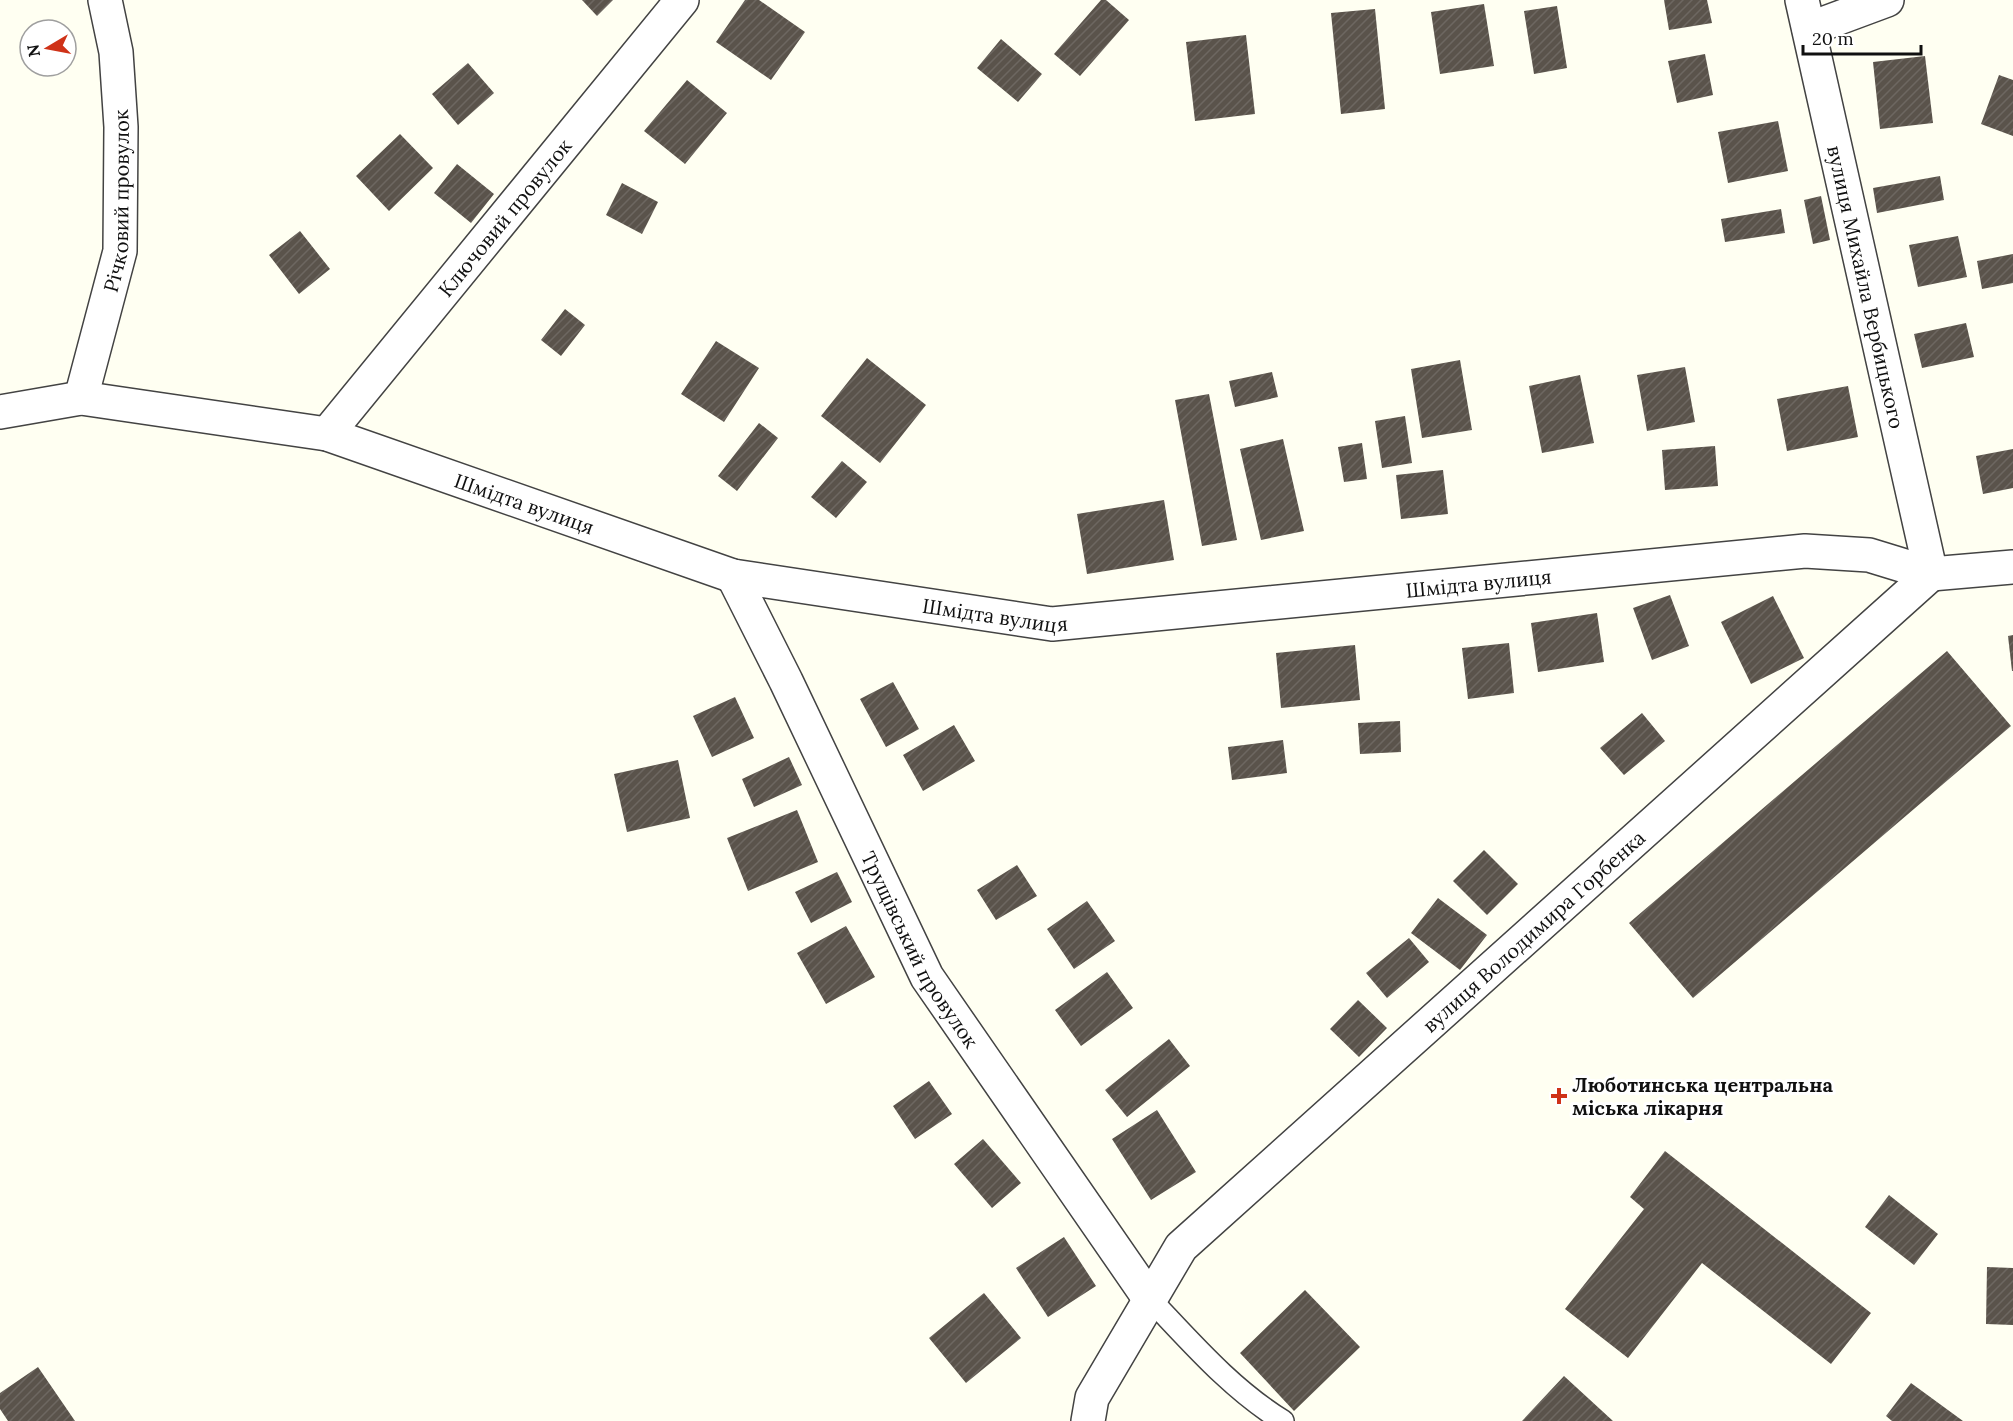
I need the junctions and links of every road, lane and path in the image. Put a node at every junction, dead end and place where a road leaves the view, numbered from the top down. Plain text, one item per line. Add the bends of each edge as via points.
1 (105, 0) edge
2 (682, 0) edge
3 (1887, 0) edge
4 (1805, 15) edge
5 (81, 398) junction
6 (0, 412) edge
7 (327, 434) junction
8 (2013, 567) edge
9 (1931, 574) junction
10 (733, 576) junction
11 (1149, 1298) junction
12 (1266, 1415) edge
13 (1088, 1421) edge
14 (1283, 1421) edge

1 - 5 street, Річковий провулок via 116,52 122,127 120,251
2 - 7 street, Ключовий провулок
3 - 4 street
4 - 9 street, вулиця Михайла Вербицького
5 - 6 street, Шмідта вулиця
5 - 7 street, Шмідта вулиця
7 - 10 street, Шмідта вулиця
8 - 9 street, Шмідта вулиця
9 - 10 street, Шмідта вулиця via 1869,555 1805,551 1052,624
9 - 11 street, вулиця Володимира Горбенка via 1181,1247
10 - 11 street, Трущівський провулок via 927,977
11 - 12 lane
11 - 13 street, вулиця Володимира Горбенка via 1092,1398
12 - 14 lane

